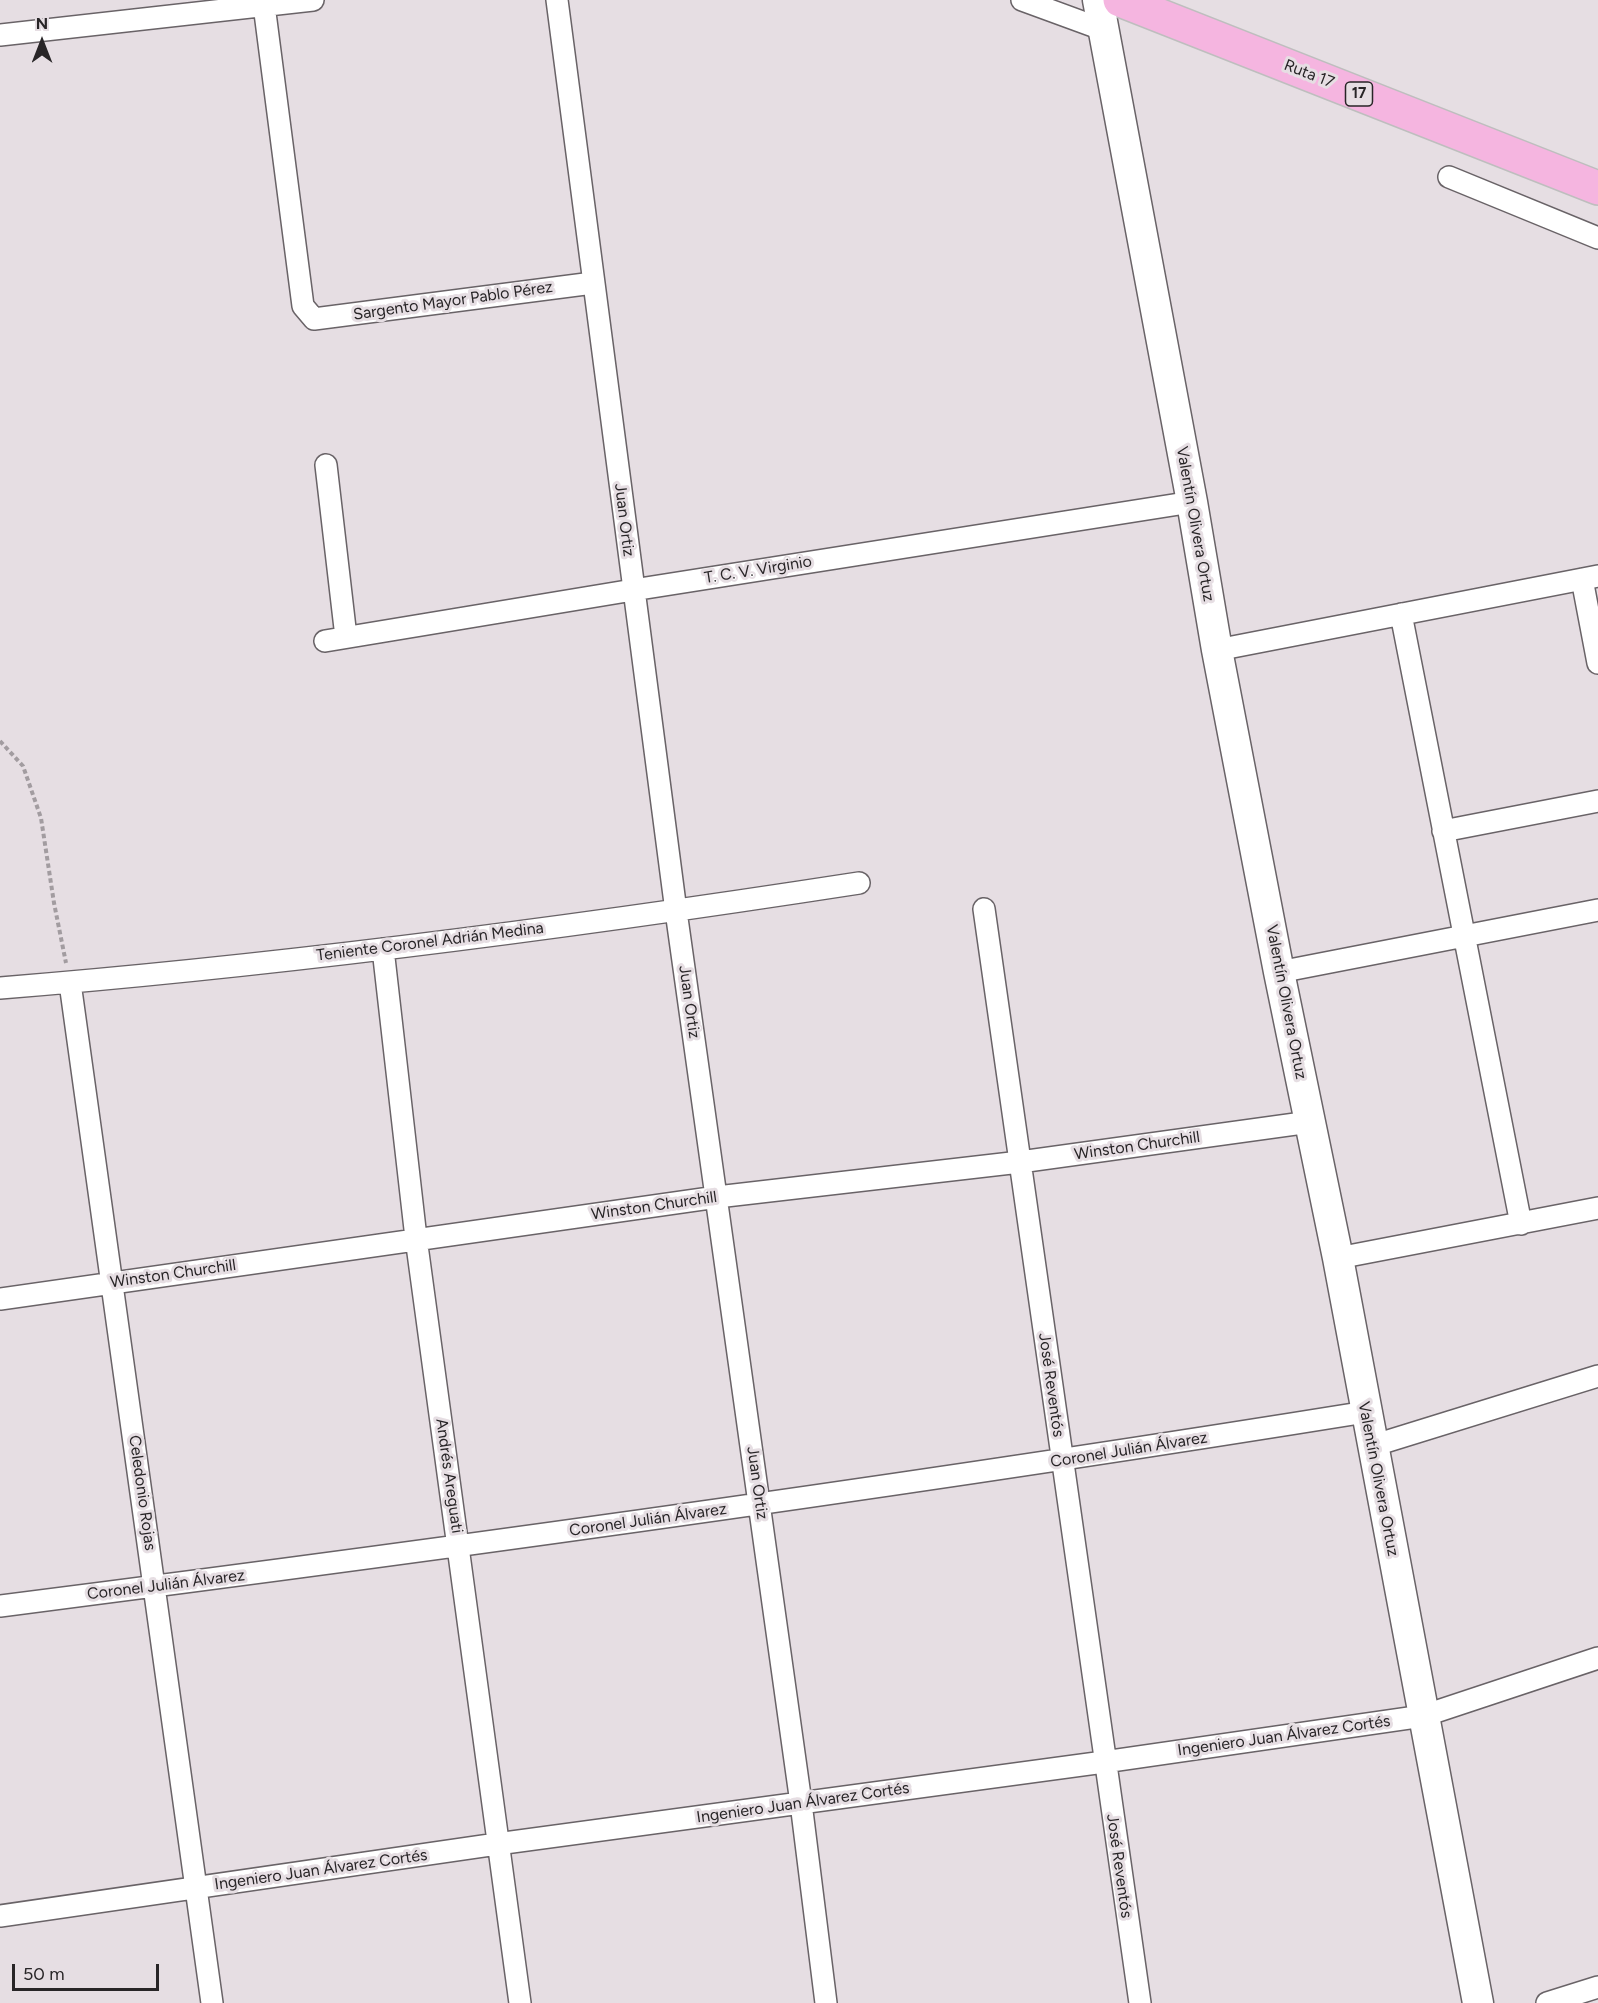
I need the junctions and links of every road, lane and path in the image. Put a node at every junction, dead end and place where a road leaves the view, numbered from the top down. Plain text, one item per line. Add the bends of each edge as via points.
1 (313, 0) edge
2 (557, 0) edge
3 (1022, 0) edge
4 (1098, 0) edge
5 (1120, 0) edge
6 (264, 5) junction
7 (1104, 30) junction
8 (0, 35) edge
9 (1449, 177) dead end
10 (1598, 189) edge
11 (1598, 238) edge
12 (593, 283) junction
13 (326, 465) dead end
14 (1192, 502) junction
15 (1590, 578) edge
16 (633, 590) junction
17 (1401, 614) junction
18 (1217, 650) junction
19 (1598, 663) edge
20 (0, 741) edge
21 (1598, 801) edge
22 (1443, 831) junction
23 (859, 883) dead end
24 (984, 909) dead end
25 (1598, 910) edge
26 (676, 911) junction
27 (1464, 936) junction
28 (383, 949) junction
29 (1279, 972) junction
30 (70, 982) junction
31 (0, 988) edge
32 (1310, 1122) junction
33 (1020, 1162) junction
34 (717, 1197) junction
35 (1598, 1209) edge
36 (1521, 1224) junction
37 (416, 1238) junction
38 (1338, 1258) junction
39 (112, 1284) junction
40 (0, 1299) edge
41 (1598, 1376) edge
42 (1366, 1412) junction
43 (1372, 1446) junction
44 (1062, 1461) junction
45 (760, 1505) junction
46 (459, 1546) junction
47 (155, 1586) junction
48 (0, 1606) edge
49 (1598, 1658) edge
50 (1423, 1716) junction
51 (1104, 1762) junction
52 (801, 1803) junction
53 (497, 1844) junction
54 (195, 1888) junction
55 (0, 1916) edge
56 (1598, 1987) edge
57 (212, 2003) edge
58 (520, 2003) edge
59 (826, 2003) edge
60 (1140, 2003) edge
61 (1478, 2003) edge
62 (1547, 2003) edge

1 - 6 street
2 - 12 street, Juan Ortiz
3 - 7 street
4 - 7 street, Valentín Olivera Ortuz
5 - 10 highway, Ruta 17 / 17
6 - 8 street
6 - 12 street, Sargento Mayor Pablo Pérez via 303,306 314,319
7 - 14 street, Valentín Olivera Ortuz
9 - 11 street
12 - 16 street, Juan Ortiz
13 - 16 street, T. C. V. Virginio via 335,639
14 - 16 street, T. C. V. Virginio
14 - 18 street, Valentín Olivera Ortuz
15 - 17 street
15 - 19 street
16 - 26 street, Juan Ortiz
17 - 18 street
17 - 22 street
18 - 29 street, Valentín Olivera Ortuz
20 - 30 path via 23,766 41,818
21 - 22 street
22 - 27 street
23 - 26 street, Teniente Coronel Adrián Medina
24 - 33 street, José Reventós
25 - 27 street
26 - 28 street, Teniente Coronel Adrián Medina
26 - 34 street, Juan Ortiz
27 - 29 street
27 - 36 street
28 - 30 street, Teniente Coronel Adrián Medina
28 - 37 street, Andrés Areguati
29 - 32 street, Valentín Olivera Ortuz
30 - 31 street, Teniente Coronel Adrián Medina
30 - 39 street, Celedonio Rojas
32 - 33 street, Winston Churchill
32 - 38 street, Valentín Olivera Ortuz
33 - 34 street, Winston Churchill
33 - 44 street, José Reventós
34 - 37 street, Winston Churchill
34 - 45 street, Juan Ortiz
35 - 36 street
36 - 38 street
37 - 39 street, Winston Churchill
37 - 46 street, Andrés Areguati
38 - 42 street, Valentín Olivera Ortuz
39 - 40 street, Winston Churchill
39 - 47 street, Celedonio Rojas
41 - 43 street
42 - 43 street, Valentín Olivera Ortuz
42 - 44 street, Coronel Julián Álvarez
43 - 50 street, Valentín Olivera Ortuz
44 - 45 street, Coronel Julián Álvarez
44 - 51 street, José Reventós
45 - 46 street, Coronel Julián Álvarez
45 - 52 street, Juan Ortiz
46 - 47 street, Coronel Julián Álvarez
46 - 53 street, Andrés Areguati
47 - 48 street, Coronel Julián Álvarez
47 - 54 street, Celedonio Rojas
49 - 50 street, Ingeniero Juan Álvarez Cortés
50 - 51 street, Ingeniero Juan Álvarez Cortés
50 - 61 street, Valentín Olivera Ortuz
51 - 52 street, Ingeniero Juan Álvarez Cortés
51 - 60 street, José Reventós
52 - 53 street, Ingeniero Juan Álvarez Cortés
52 - 59 street, Juan Ortiz
53 - 54 street, Ingeniero Juan Álvarez Cortés
53 - 58 street, Andrés Areguati
54 - 55 street, Ingeniero Juan Álvarez Cortés
54 - 57 street, Celedonio Rojas
56 - 62 street

